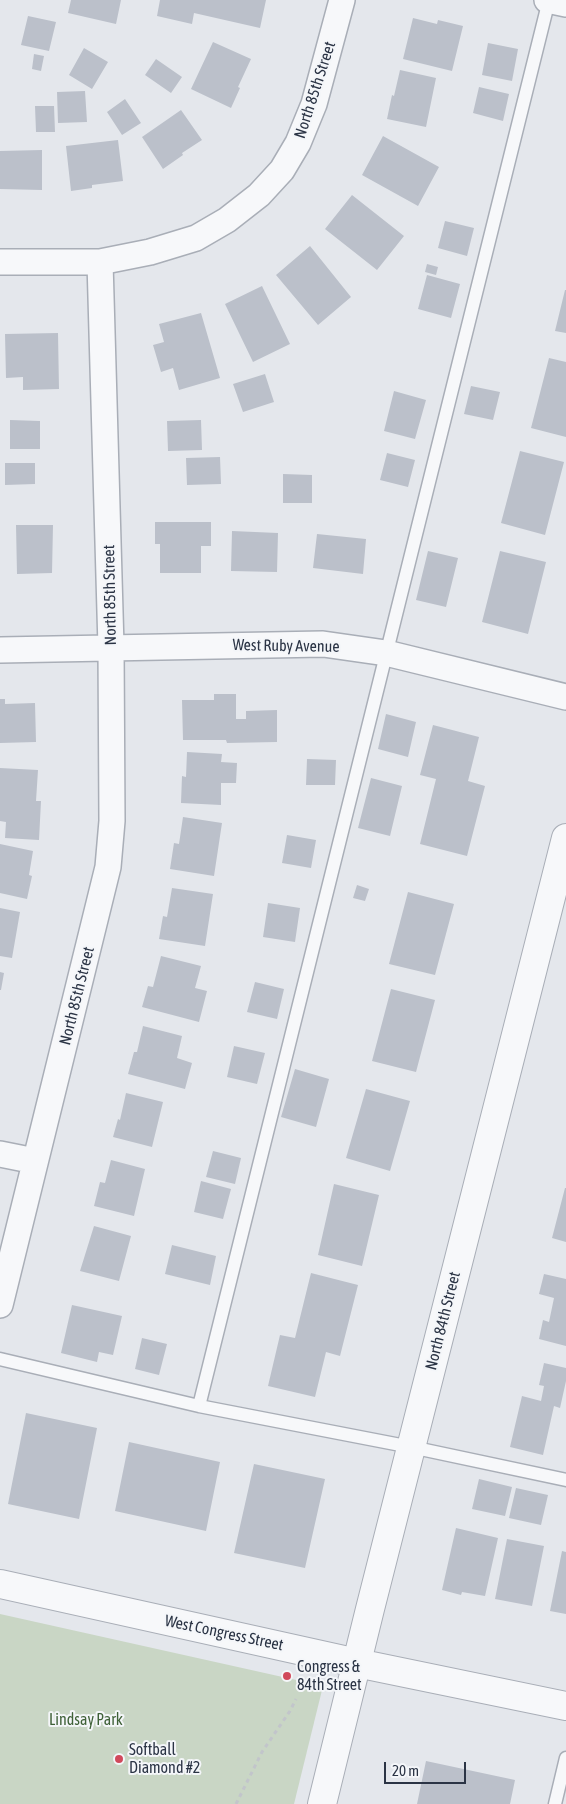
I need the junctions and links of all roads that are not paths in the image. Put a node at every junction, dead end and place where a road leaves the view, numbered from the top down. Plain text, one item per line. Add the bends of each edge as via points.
1 (342, 0) edge
2 (548, 0) edge
3 (566, 4) edge
4 (0, 262) edge
5 (100, 262) junction
6 (111, 647) junction
7 (0, 650) edge
8 (386, 653) junction
9 (566, 696) edge
10 (566, 838) edge
11 (0, 1154) edge
12 (35, 1161) junction
13 (0, 1305) edge
14 (0, 1358) edge
15 (199, 1406) junction
16 (411, 1447) junction
17 (566, 1480) edge
18 (0, 1584) edge
19 (357, 1663) junction
20 (566, 1706) edge
21 (566, 1758) edge
22 (322, 1804) edge
23 (555, 1804) edge

1 - 5 street, North 85th Street via 314,104 298,143 282,170 228,220 196,238
2 - 3 street
2 - 8 lane
4 - 5 street
5 - 6 street, North 85th Street
6 - 7 street, West Ruby Avenue
6 - 8 street, West Ruby Avenue via 323,644
6 - 12 street, North 85th Street via 112,820 108,867
8 - 9 street, West Ruby Avenue
8 - 15 lane
10 - 16 street, North 84th Street
11 - 12 street
12 - 13 street, North 85th Street
14 - 15 lane
15 - 16 lane
16 - 17 lane
16 - 19 street, North 84th Street
18 - 19 street, West Congress Street
19 - 20 street, West Congress Street
19 - 22 street, North 84th Street
21 - 23 lane

